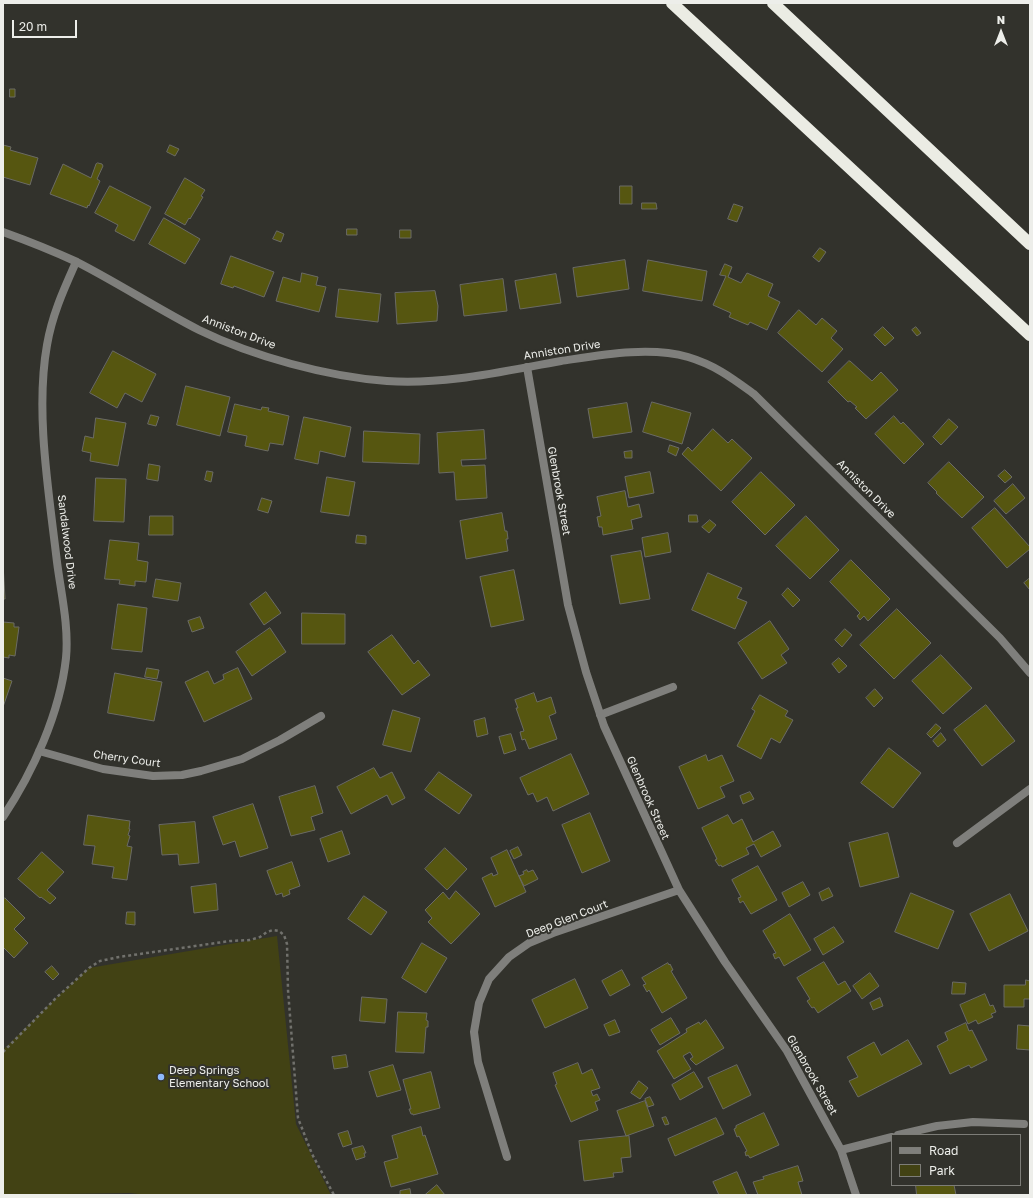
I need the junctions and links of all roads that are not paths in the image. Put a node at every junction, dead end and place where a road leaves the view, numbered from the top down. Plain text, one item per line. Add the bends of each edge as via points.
1 (672, 3) edge
2 (773, 3) edge
3 (3, 232) edge
4 (1030, 244) edge
5 (76, 262) junction
6 (1030, 335) edge
7 (527, 367) junction
8 (1030, 673) edge
9 (674, 687) dead end
10 (600, 715) junction
11 (321, 716) dead end
12 (39, 751) junction
13 (1030, 789) edge
14 (3, 817) edge
15 (957, 843) dead end
16 (679, 890) junction
17 (1024, 1124) dead end
18 (902, 1134) edge
19 (891, 1137) edge
20 (842, 1150) junction
21 (507, 1157) dead end
22 (856, 1195) edge

1 - 6 highway
2 - 4 highway
3 - 5 street, Anniston Drive
5 - 7 street, Anniston Drive via 201,330 248,350 344,376 388,381 430,381
5 - 12 street, Sandalwood Drive via 57,307 47,344 43,382 47,472 63,600 66,657 62,682
7 - 8 street, Anniston Drive via 604,354 654,352 687,357 720,370 754,394 994,633
7 - 10 street, Glenbrook Street via 568,605
9 - 10 street
10 - 16 street, Glenbrook Street
11 - 12 street, Cherry Court via 242,759 182,775 153,776 103,769
12 - 14 street, Sandalwood Drive via 16,798
13 - 15 street
16 - 20 street, Glenbrook Street via 787,1051
16 - 21 street, Deep Glen Court via 553,933 529,944 509,957 489,979 479,1003 474,1032 478,1062
17 - 18 street via 973,1122 937,1126
19 - 20 street
20 - 22 street, Glenbrook Street

